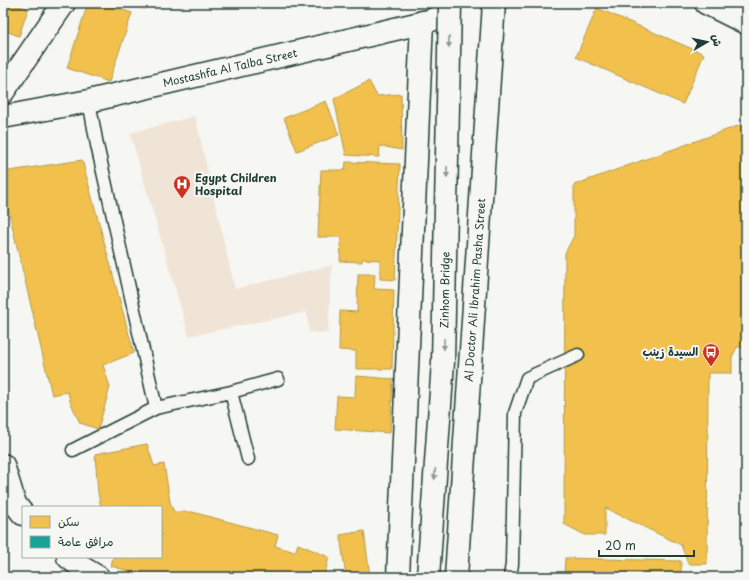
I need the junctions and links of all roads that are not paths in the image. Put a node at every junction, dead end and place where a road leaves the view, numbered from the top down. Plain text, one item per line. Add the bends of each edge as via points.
1 (64, 3) edge
2 (450, 3) edge
3 (494, 3) edge
4 (706, 3) edge
5 (422, 22) junction
6 (746, 23) edge
7 (3, 92) edge
8 (89, 101) junction
9 (3, 117) edge
10 (578, 355) dead end
11 (278, 379) dead end
12 (231, 392) junction
13 (156, 408) junction
14 (73, 450) dead end
15 (248, 459) dead end
16 (3, 465) edge
17 (22, 513) edge
18 (69, 558) edge
19 (98, 577) edge
20 (398, 577) edge
21 (428, 577) edge
22 (456, 577) edge
23 (510, 577) edge

1 - 7 street
2 - 5 street, Mostashfa Al Talba Street via 435,19
2 -> 21 street, Zinhom Bridge, bridge via 443,362
3 - 22 street, Al Doctor Ali Ibrahim Pasha Street
4 - 6 street
5 - 8 street, Mostashfa Al Talba Street
5 - 20 street
8 - 9 street, Mostashfa Al Talba Street
8 - 13 lane
10 - 23 lane via 527,378 515,413
11 - 12 lane
12 - 13 lane
12 - 15 lane
13 - 14 lane
16 - 17 street via 15,504
18 - 19 street

